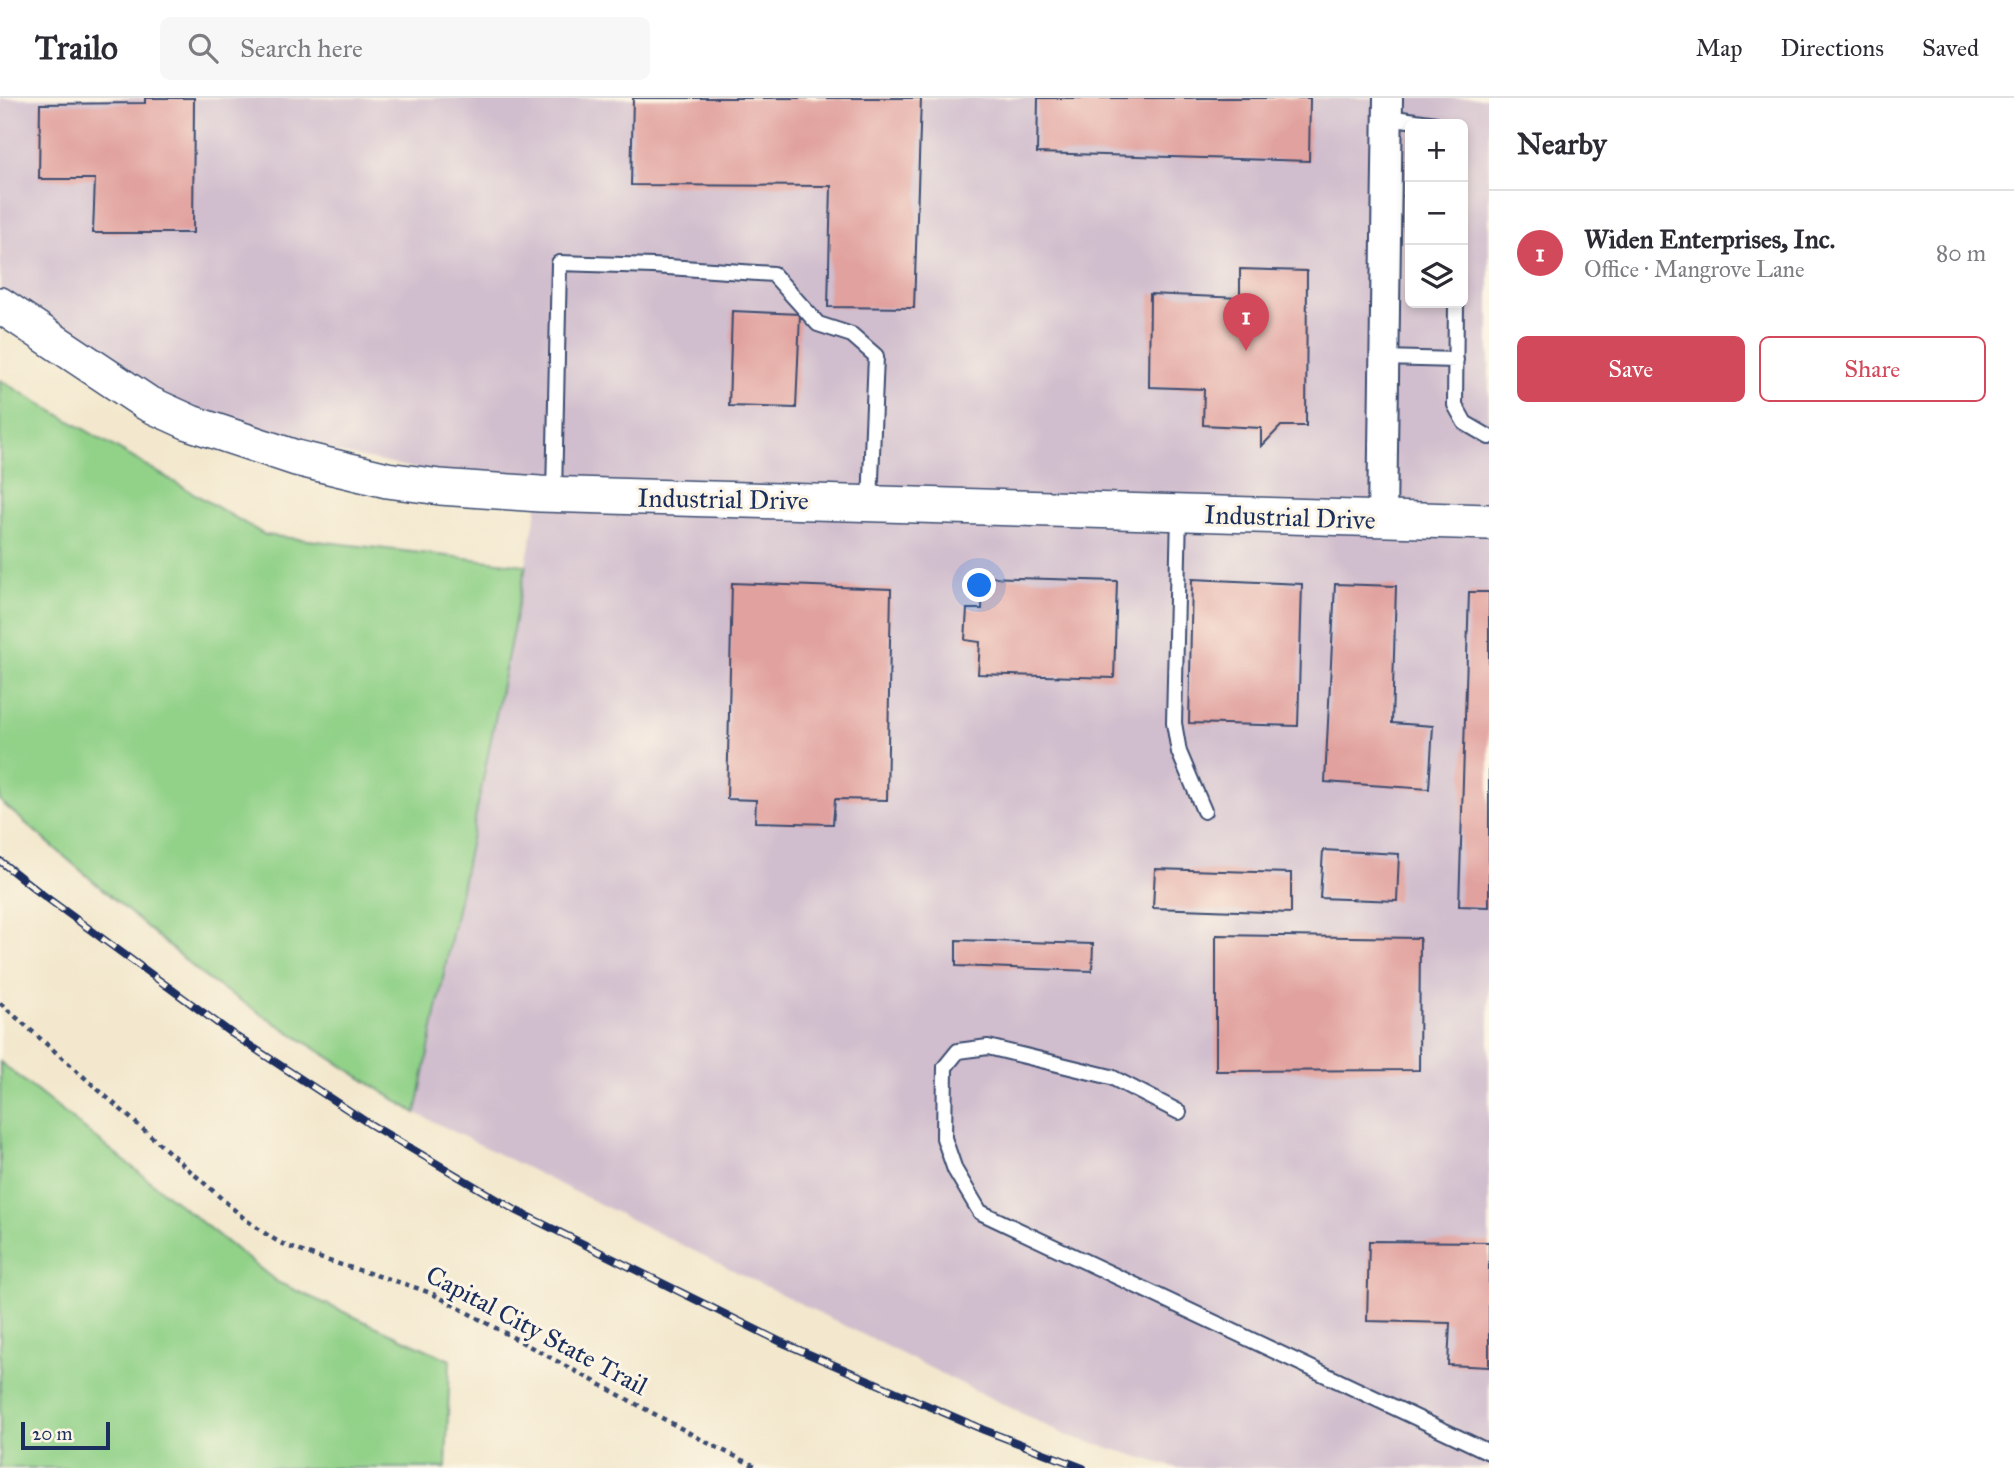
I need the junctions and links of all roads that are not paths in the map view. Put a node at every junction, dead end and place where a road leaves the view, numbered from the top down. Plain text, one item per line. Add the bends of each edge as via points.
1 (1388, 107) edge
2 (1422, 119) edge
3 (0, 305) edge
4 (1456, 308) edge
5 (1384, 358) junction
6 (1455, 360) junction
7 (1489, 437) edge
8 (554, 494) junction
9 (870, 503) junction
10 (1179, 513) junction
11 (1382, 520) junction
12 (1489, 522) edge
13 (1205, 811) dead end
14 (1179, 1112) dead end
15 (1489, 1452) edge

1 - 2 lane
1 - 5 street
3 - 8 street, Industrial Drive via 147,403 191,423 296,458 387,480
4 - 6 lane
5 - 6 lane
5 - 11 street
6 - 7 lane via 1455,405 1465,423
8 - 9 street, Industrial Drive
8 - 9 lane via 559,263 773,274 818,324 852,335 876,356
9 - 10 street, Industrial Drive
10 - 11 street, Industrial Drive
10 - 13 lane via 1174,723 1179,752
11 - 12 street, Industrial Drive
14 - 15 lane via 1111,1077 988,1047 958,1051 946,1067 944,1138 955,1170 981,1212

